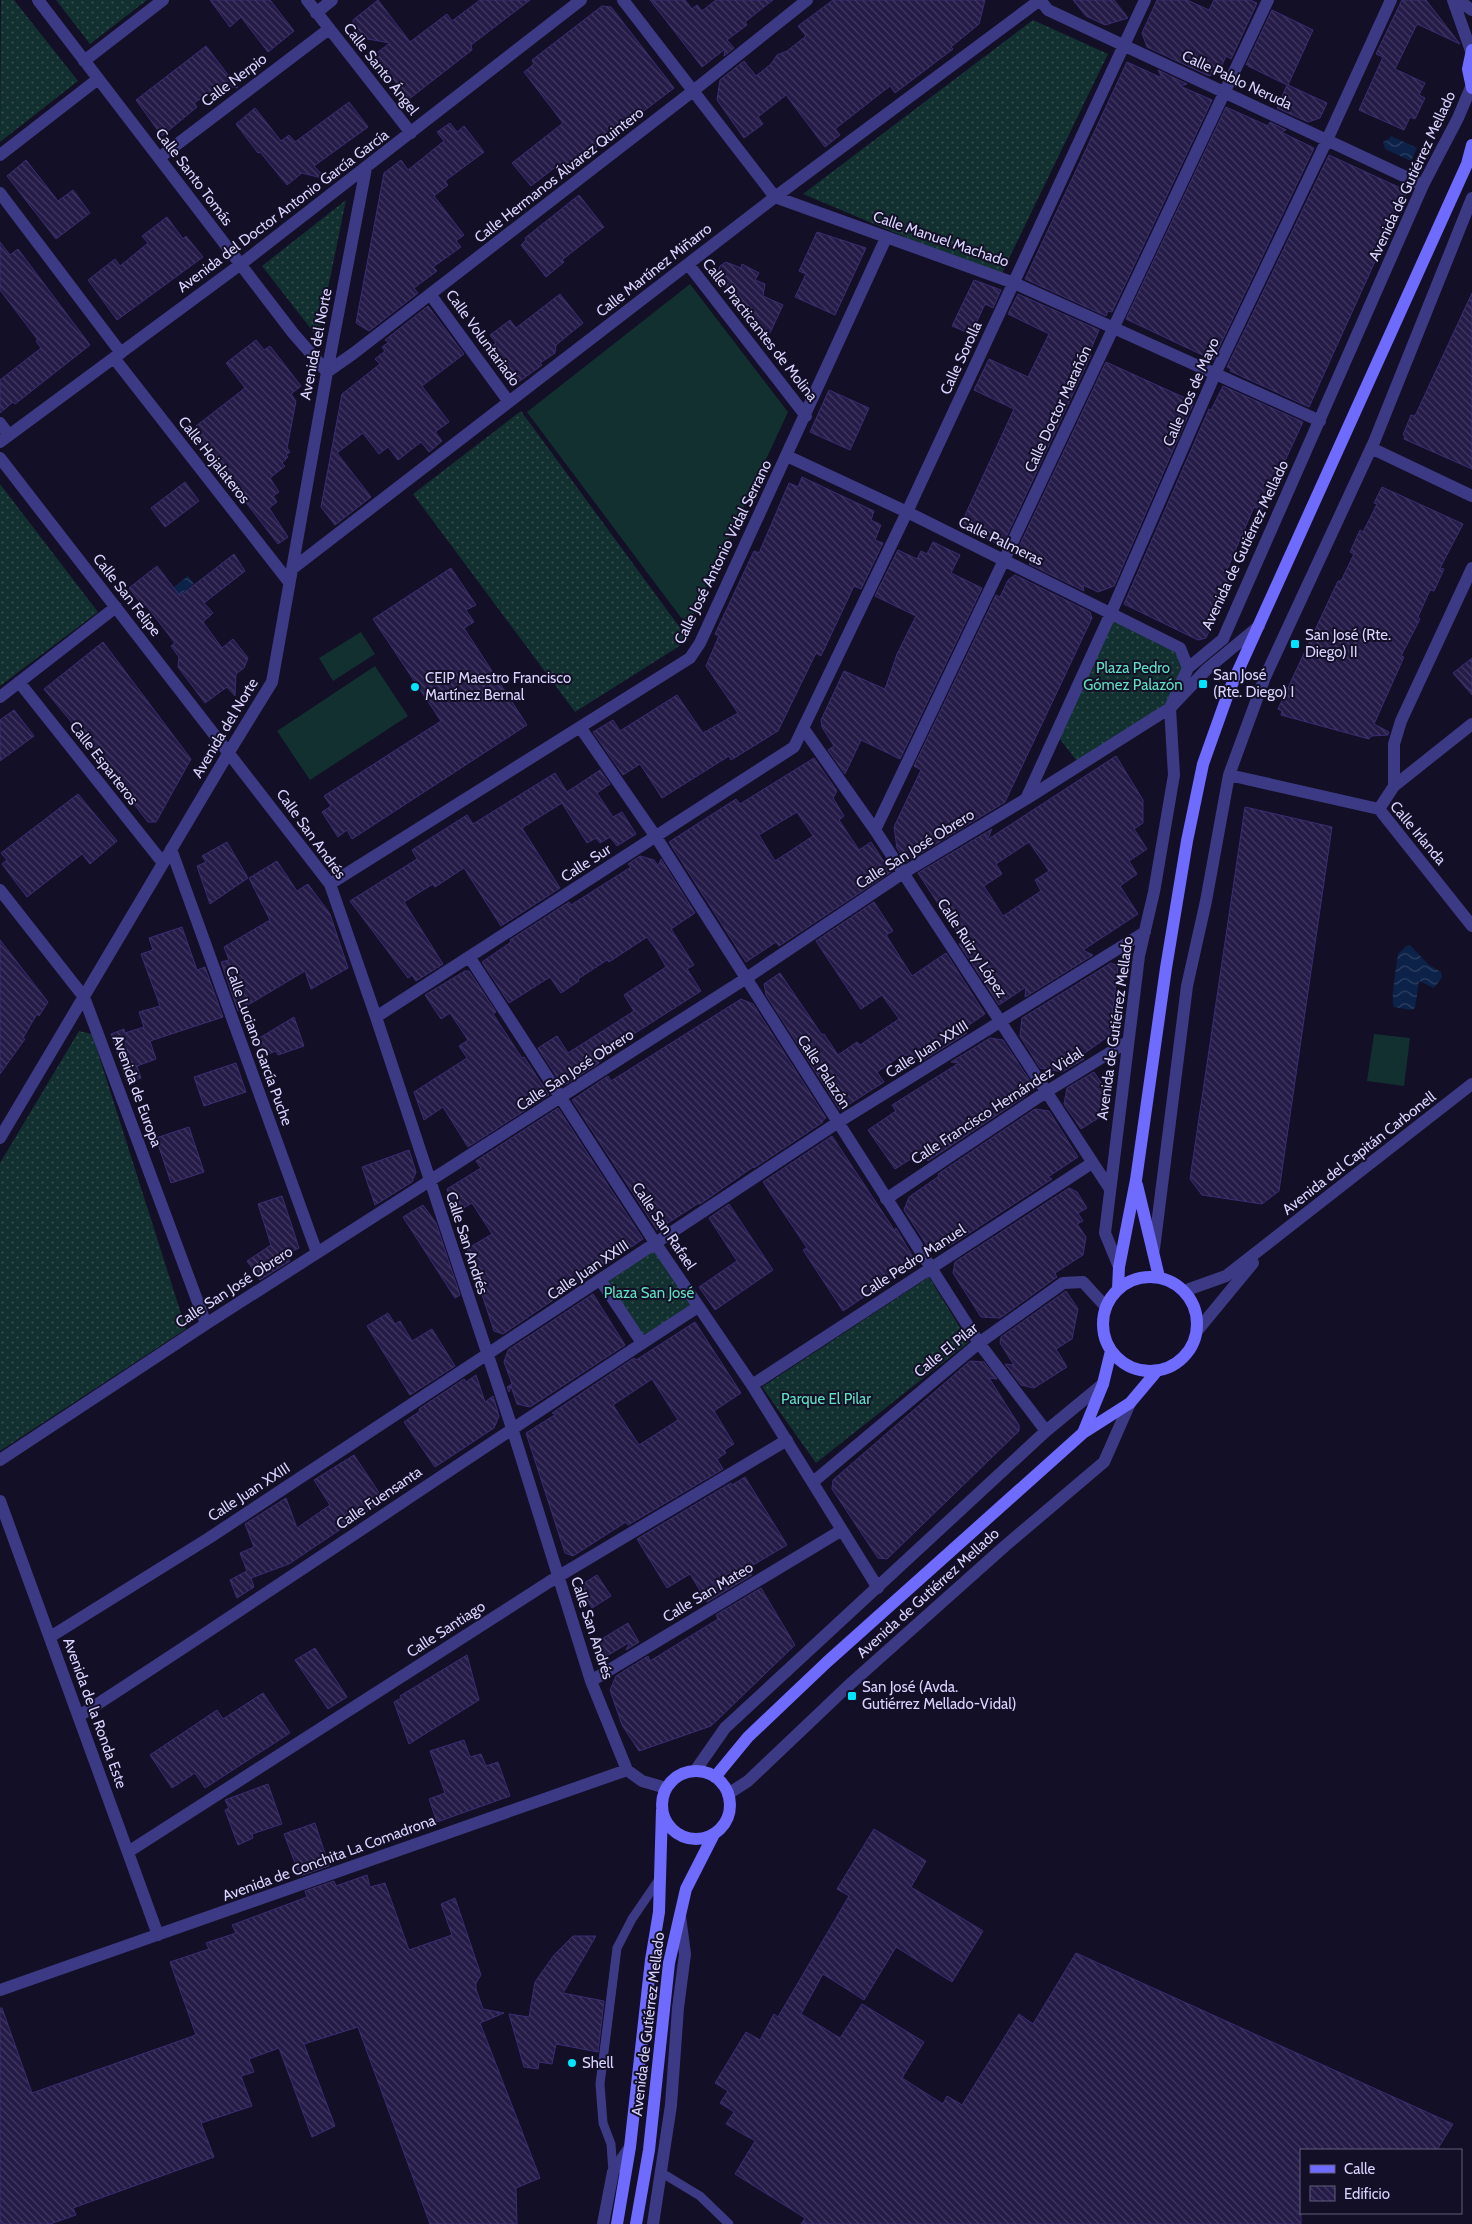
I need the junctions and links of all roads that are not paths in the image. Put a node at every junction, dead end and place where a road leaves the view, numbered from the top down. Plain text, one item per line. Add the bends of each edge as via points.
1 (38, 0) edge
2 (163, 0) edge
3 (306, 0) edge
4 (332, 0) edge
5 (581, 0) edge
6 (623, 0) edge
7 (807, 0) edge
8 (1040, 0) edge
9 (1144, 0) edge
10 (1268, 0) edge
11 (1391, 0) edge
12 (1453, 0) edge
13 (1458, 0) edge
14 (1472, 10) edge
15 (316, 13) junction
16 (329, 28) junction
17 (1123, 45) junction
18 (1472, 50) edge
19 (84, 61) junction
20 (98, 78) junction
21 (1472, 88) edge
22 (693, 91) junction
23 (1225, 91) junction
24 (411, 134) junction
25 (1327, 140) junction
26 (1472, 145) edge
27 (0, 155) edge
28 (159, 158) junction
29 (1470, 161) edge
30 (366, 168) junction
31 (1423, 185) junction
32 (0, 193) edge
33 (775, 197) junction
34 (1472, 198) edge
35 (886, 238) junction
36 (241, 264) junction
37 (688, 264) junction
38 (1014, 283) junction
39 (430, 294) junction
40 (1114, 327) junction
41 (117, 355) junction
42 (327, 372) junction
43 (1215, 374) junction
44 (509, 402) junction
45 (806, 416) junction
46 (1320, 421) junction
47 (0, 423) edge
48 (5, 438) edge
49 (1371, 448) junction
50 (787, 456) junction
51 (0, 458) edge
52 (1472, 496) edge
53 (907, 512) junction
54 (1004, 560) junction
55 (1472, 568) edge
56 (292, 569) junction
57 (289, 582) junction
58 (116, 607) junction
59 (1111, 613) junction
60 (1258, 626) junction
61 (1188, 668) junction
62 (19, 682) junction
63 (0, 697) edge
64 (1170, 708) junction
65 (1472, 724) edge
66 (580, 727) junction
67 (803, 728) junction
68 (229, 752) junction
69 (1229, 775) junction
70 (1394, 786) junction
71 (1026, 799) junction
72 (1379, 809) junction
73 (875, 830) junction
74 (656, 837) junction
75 (172, 849) junction
76 (162, 863) junction
77 (903, 873) junction
78 (330, 884) junction
79 (0, 890) edge
80 (1472, 926) edge
81 (1145, 932) junction
82 (470, 958) junction
83 (745, 979) junction
84 (84, 997) junction
85 (376, 1017) junction
86 (1000, 1022) junction
87 (1127, 1042) junction
88 (1472, 1084) edge
89 (1046, 1092) junction
90 (561, 1098) junction
91 (838, 1123) junction
92 (0, 1138) edge
93 (1092, 1163) junction
94 (1136, 1180) junction
95 (430, 1182) junction
96 (1110, 1189) junction
97 (886, 1199) junction
98 (656, 1244) junction
99 (1265, 1247) junction
100 (1154, 1249) junction
101 (316, 1253) junction
102 (1119, 1267) junction
103 (930, 1269) junction
104 (1159, 1278) junction
105 (601, 1280) junction
106 (1118, 1289) junction
107 (1184, 1291) junction
108 (698, 1307) junction
109 (1106, 1307) junction
110 (206, 1324) junction
111 (1197, 1331) junction
112 (642, 1343) junction
113 (979, 1343) junction
114 (1111, 1351) junction
115 (487, 1356) junction
116 (1157, 1371) junction
117 (1103, 1384) junction
118 (752, 1386) junction
119 (1130, 1403) junction
120 (512, 1428) junction
121 (1046, 1431) junction
122 (1083, 1433) junction
123 (787, 1440) junction
124 (0, 1460) edge
125 (812, 1482) junction
126 (0, 1501) edge
127 (842, 1530) junction
128 (558, 1577) junction
129 (878, 1588) junction
130 (50, 1637) junction
131 (591, 1681) junction
132 (78, 1716) junction
133 (627, 1770) junction
134 (695, 1771) junction
135 (715, 1777) junction
136 (666, 1788) junction
137 (728, 1794) junction
138 (662, 1810) junction
139 (714, 1834) junction
140 (128, 1852) junction
141 (660, 1878) junction
142 (680, 1911) junction
143 (158, 1935) junction
144 (0, 1990) edge
145 (630, 2147) junction
146 (612, 2172) junction
147 (662, 2173) junction
148 (603, 2224) edge
149 (617, 2224) edge
150 (636, 2224) edge
151 (653, 2224) edge
152 (729, 2224) edge

1 - 19 street, Calle Santo Tomás
2 - 19 street
3 - 15 street, Calle Santo Ángel
4 - 15 street
5 - 24 street, Avenida del Doctor Antonio García García
6 - 22 street
7 - 22 street, Calle Hermanos Álvarez Quintero
8 - 17 street, Calle Pablo Neruda via 1048,10
8 - 33 street, Calle Martínez Miñarro
9 - 17 street, Calle Sorolla
10 - 23 street, Calle Doctor Marañón
11 - 25 street, Calle Dos de Mayo
12 - 18 street
13 - 14 street
15 - 16 street, Calle Santo Ángel
16 - 24 street, Calle Santo Ángel
16 - 28 street, Calle Nerpio
17 - 23 street, Calle Pablo Neruda
17 - 38 street, Calle Sorolla
18 - 21 main road via 1468,69
19 - 20 street, Calle Santo Tomás
20 - 27 street
20 - 28 street, Calle Santo Tomás
21 - 31 street, Avenida de Gutiérrez Mellado
22 - 33 street
22 - 39 street, Calle Hermanos Álvarez Quintero
23 - 25 street, Calle Pablo Neruda
23 - 40 street, Calle Doctor Marañón
24 - 30 street, Avenida del Doctor Antonio García García
25 - 31 street, Calle Pablo Neruda
25 - 43 street, Calle Dos de Mayo
26 - 29 main road, Avenida de Gutiérrez Mellado
28 - 36 street, Calle Santo Tomás
29 - 60 main road, Avenida de Gutiérrez Mellado
30 - 36 street, Avenida del Doctor Antonio García García
30 - 42 street, Avenida del Norte
31 - 46 street, Avenida de Gutiérrez Mellado
32 - 41 street, Calle Hojalateros
33 - 35 street, Calle Manuel Machado
33 - 37 street, Calle Martínez Miñarro
34 - 49 street, Avenida de Gutiérrez Mellado
35 - 38 street, Calle Manuel Machado
35 - 45 street, Calle José Antonio Vidal Serrano
36 - 41 street, Avenida del Doctor Antonio García García
36 - 42 street, Calle Santo Tomás
37 - 44 street, Calle Martínez Miñarro
37 - 45 street, Calle Practicantes de Molina
38 - 40 street, Calle Manuel Machado
38 - 53 street, Calle Sorolla
39 - 42 street, Calle Hermanos Álvarez Quintero
39 - 44 street, Calle Voluntariado
40 - 43 street, Calle Manuel Machado
40 - 54 street, Calle Doctor Marañón
41 - 48 street, Avenida del Doctor Antonio García García
41 - 57 street, Calle Hojalateros
42 - 56 street, Avenida del Norte
43 - 46 street, Calle Manuel Machado
43 - 59 street, Calle Dos de Mayo
44 - 56 street, Calle Martínez Miñarro
45 - 50 street, Calle José Antonio Vidal Serrano
46 - 61 street, Avenida de Gutiérrez Mellado via 1223,639
47 - 48 street
49 - 52 street
49 - 69 street, Avenida de Gutiérrez Mellado via 1265,678
50 - 53 street, Calle Palmeras
50 - 66 street, Calle José Antonio Vidal Serrano via 700,643 690,658
51 - 58 street, Calle San Felipe
53 - 54 street, Calle Palmeras
53 - 67 street, Calle Sorolla
54 - 59 street, Calle Palmeras
54 - 73 street, Calle Doctor Marañón
55 - 70 street via 1400,721 1394,744
56 - 57 street, Avenida del Norte
57 - 68 street, Avenida del Norte via 272,682
58 - 62 street
58 - 68 street, Calle San Felipe
59 - 61 street, Calle Palmeras via 1180,648
59 - 71 street, Calle Dos de Mayo
60 - 64 street, Calle San José Obrero via 1207,669
60 - 94 main road, Avenida de Gutiérrez Mellado via 1229,692 1203,764 1166,968
61 - 64 street, Avenida de Gutiérrez Mellado
62 - 63 street
62 - 76 street, Calle Esparteros
64 - 71 street, Calle San José Obrero
64 - 81 street, Avenida de Gutiérrez Mellado via 1174,775
65 - 70 street
66 - 74 street, Calle Palazón
66 - 78 street, Calle José Antonio Vidal Serrano
67 - 73 street, Calle Ruiz y López
67 - 74 street, Calle Sur via 794,747
68 - 75 street, Avenida del Norte
68 - 78 street, Calle San Andrés
69 - 72 street, Calle Irlanda
69 - 100 street, Avenida de Gutiérrez Mellado via 1187,986
70 - 72 street
71 - 77 street, Calle San José Obrero
72 - 80 street, Calle Irlanda
73 - 77 street, Calle Ruiz y López
74 - 82 street, Calle Sur
74 - 83 street, Calle Palazón
75 - 76 street, Avenida del Norte
75 - 101 street, Calle Luciano García Puche
76 - 84 street, Avenida del Norte
77 - 83 street, Calle San José Obrero
77 - 86 street, Calle Ruiz y López
78 - 85 street, Calle San Andrés
79 - 84 street, Avenida de Europa
81 - 86 street, Calle Juan XXIII
81 - 87 street, Avenida de Gutiérrez Mellado
82 - 85 street, Calle Sur
82 - 90 street, Calle San Rafael
83 - 90 street, Calle San José Obrero
83 - 91 street, Calle Palazón
84 - 92 street, Avenida del Norte
84 - 110 street, Avenida de Europa
85 - 95 street, Calle San Andrés
86 - 89 street, Calle Ruiz y López
86 - 91 street, Calle Juan XXIII
87 - 89 street, Calle Francisco Hernández Vidal
87 - 96 street, Avenida de Gutiérrez Mellado
88 - 99 street, Avenida del Capitán Carbonell
89 - 93 street, Calle Ruiz y López
89 - 97 street, Calle Francisco Hernández Vidal
90 - 95 street, Calle San José Obrero
90 - 98 street, Calle San Rafael
91 - 97 street, Calle Palazón
91 - 98 street, Calle Juan XXIII
93 - 96 street, Calle Ruiz y López
93 - 103 street, Calle Pedro Manuel
94 - 100 main road, Avenida de Gutiérrez Mellado
94 - 102 main road, Avenida de Gutiérrez Mellado
95 - 101 street, Calle San José Obrero
95 - 115 street, Calle San Andrés
96 - 102 street, Avenida de Gutiérrez Mellado via 1105,1234
97 - 103 street, Calle Palazón
98 - 105 street, Calle Juan XXIII
98 - 108 street, Calle San Rafael
99 - 107 street via 1226,1276
99 - 111 street
100 - 104 main road, Avenida de Gutiérrez Mellado
101 - 110 street, Calle San José Obrero
102 - 106 main road, Avenida de Gutiérrez Mellado
103 - 113 street, Calle Palazón
103 - 118 street, Calle Pedro Manuel
104 - 106 main road via 1137,1279
104 - 107 main road
105 - 112 street
105 - 115 street, Calle Juan XXIII
106 - 109 main road
107 - 111 main road via 1195,1310
108 - 112 street, Calle Fuensanta
108 - 118 street, Calle San Rafael
109 - 113 street, Calle El Pilar via 1083,1282 1063,1283
109 - 114 main road via 1103,1330
110 - 124 street, Calle San José Obrero
111 - 116 main road via 1187,1353 1169,1367
112 - 120 street, Calle Fuensanta
113 - 121 street, Calle Palazón
113 - 125 street, Calle El Pilar
114 - 116 main road via 1125,1364
114 - 117 main road
115 - 120 street, Calle San Andrés
115 - 130 street, Calle Juan XXIII via 209,1538
116 - 119 main road, Avenida de Gutiérrez Mellado
117 - 121 street
117 - 122 main road
118 - 123 street, Calle San Rafael
119 - 122 main road, Avenida de Gutiérrez Mellado
119 - 137 street, Avenida de Gutiérrez Mellado via 1104,1462 855,1680 748,1781
120 - 128 street, Calle San Andrés
120 - 132 street, Calle Fuensanta
121 - 129 street
122 - 135 main road, Avenida de Gutiérrez Mellado via 827,1662 748,1737
123 - 125 street, Calle San Rafael
123 - 128 street, Calle Santiago
125 - 127 street, Calle San Rafael
126 - 130 street, Avenida de la Ronda Este
127 - 129 street, Calle San Rafael
127 - 131 street, Calle San Mateo
128 - 131 street, Calle San Andrés
128 - 140 street, Calle Santiago
129 - 134 street via 726,1728
130 - 132 street, Avenida de la Ronda Este
131 - 133 street, Calle San Andrés
132 - 140 street, Avenida de la Ronda Este
133 - 136 street via 642,1781
133 - 143 street, Avenida de Conchita La Comadrona
134 - 135 main road
134 - 136 main road via 684,1773
135 - 137 main road
136 - 138 main road
137 - 139 main road via 728,1816
138 - 139 main road via 665,1821 681,1836 692,1839
138 - 141 main road, Avenida de Gutiérrez Mellado
139 - 142 main road, Avenida de Gutiérrez Mellado via 686,1889
140 - 143 street, Avenida de la Ronda Este
141 - 145 main road, Avenida de Gutiérrez Mellado
141 - 146 lane via 617,1948 600,2084 603,2123 611,2144
142 - 147 street via 685,1954
142 - 150 main road, Avenida de Gutiérrez Mellado via 669,1963 654,2114
143 - 144 street, Avenida de Conchita La Comadrona
145 - 146 street
145 - 149 main road, Avenida de Gutiérrez Mellado
146 - 148 street
147 - 151 street
147 - 152 lane via 700,2196

